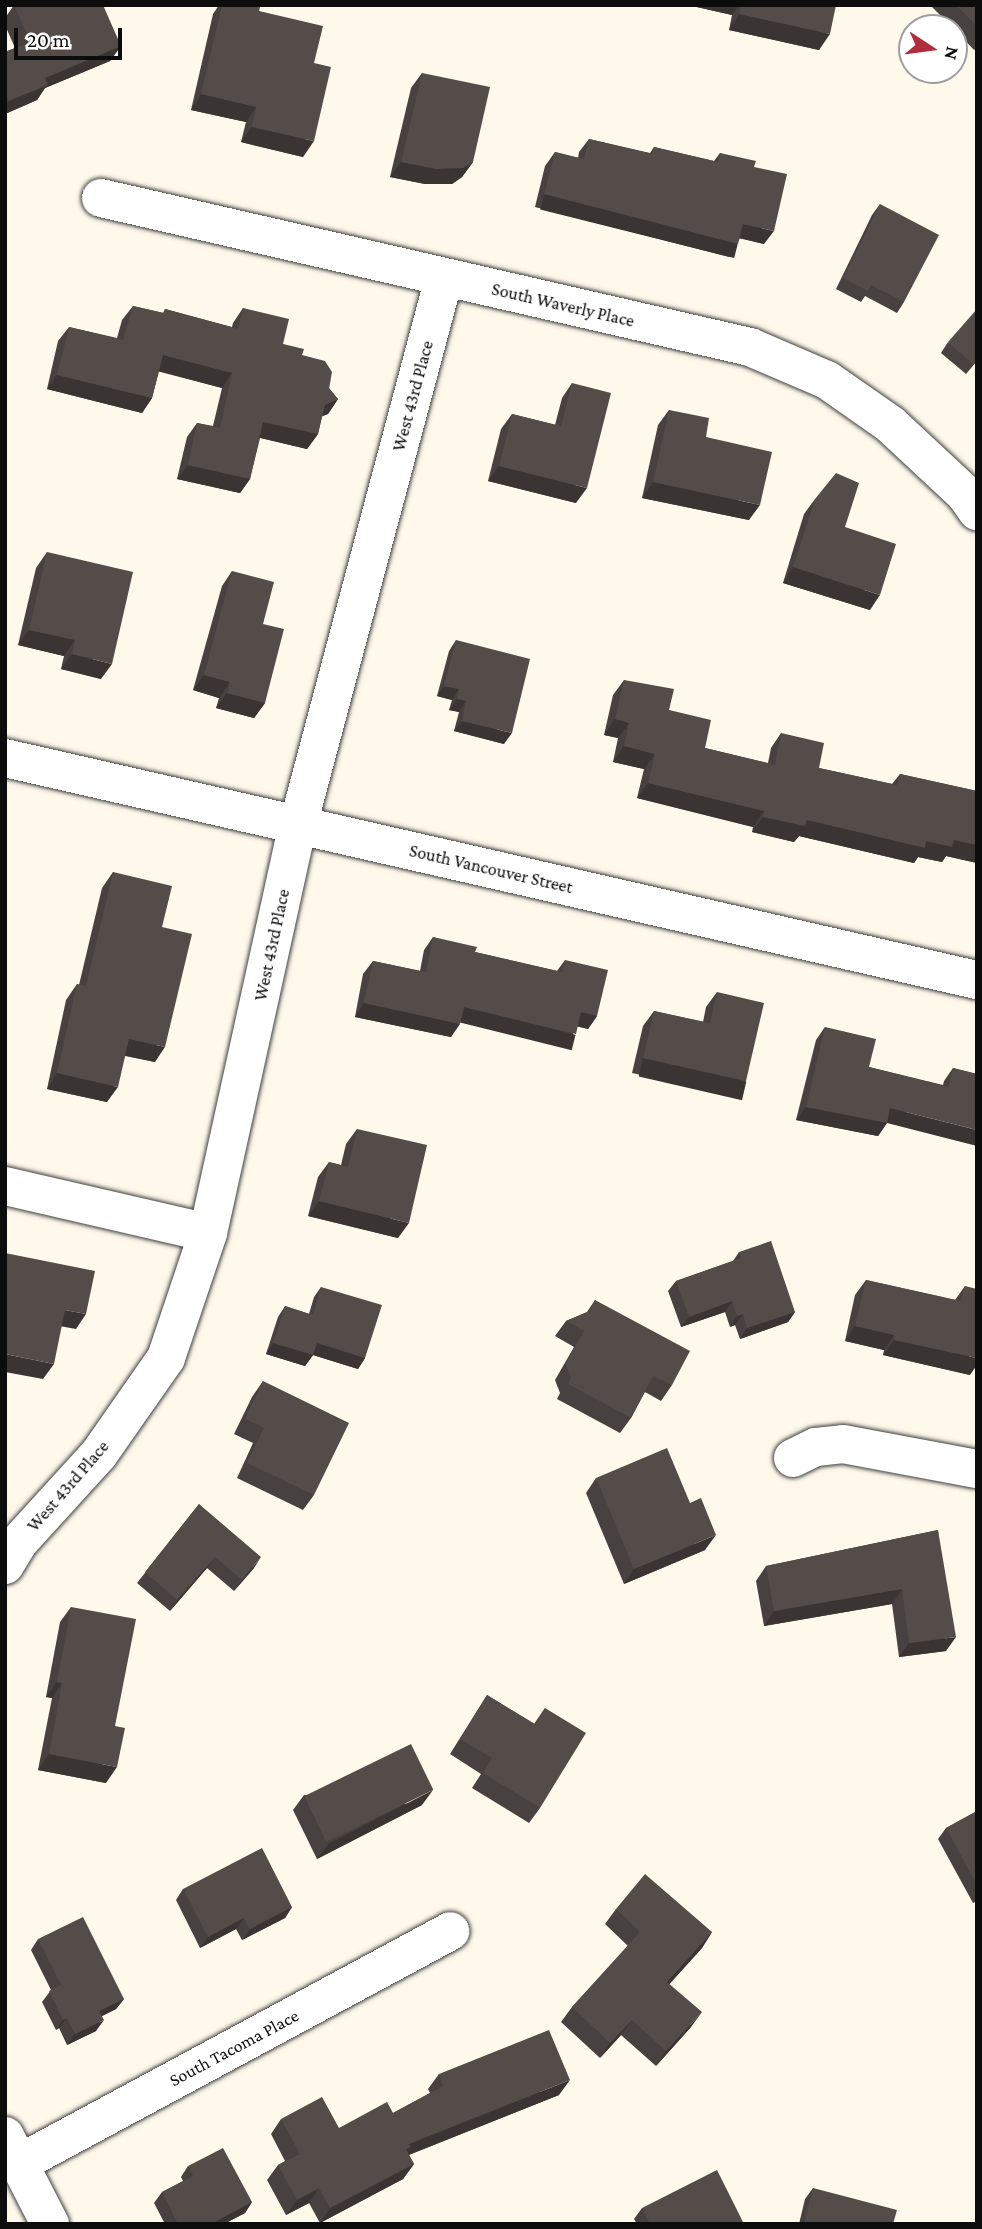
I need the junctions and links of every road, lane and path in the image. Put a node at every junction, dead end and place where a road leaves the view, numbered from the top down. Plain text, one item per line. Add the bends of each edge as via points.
1 (101, 198) dead end
2 (444, 278) junction
3 (977, 511) edge
4 (5, 758) edge
5 (298, 825) junction
6 (977, 980) edge
7 (5, 1186) edge
8 (208, 1233) junction
9 (793, 1458) dead end
10 (977, 1469) edge
11 (5, 1565) edge
12 (450, 1931) dead end
13 (12, 2150) edge
14 (50, 2224) edge

1 - 2 street, South Waverly Place
2 - 3 street, South Waverly Place via 750,347 827,380 890,424 965,494
2 - 5 street, West 43rd Place
4 - 5 street, South Vancouver Street
5 - 6 street, South Vancouver Street
5 - 8 street, West 43rd Place
7 - 8 street
8 - 11 street, West 43rd Place via 166,1358 99,1454 18,1543
9 - 10 street via 817,1447 844,1444
12 - 13 street, South Tacoma Place
13 - 14 street

